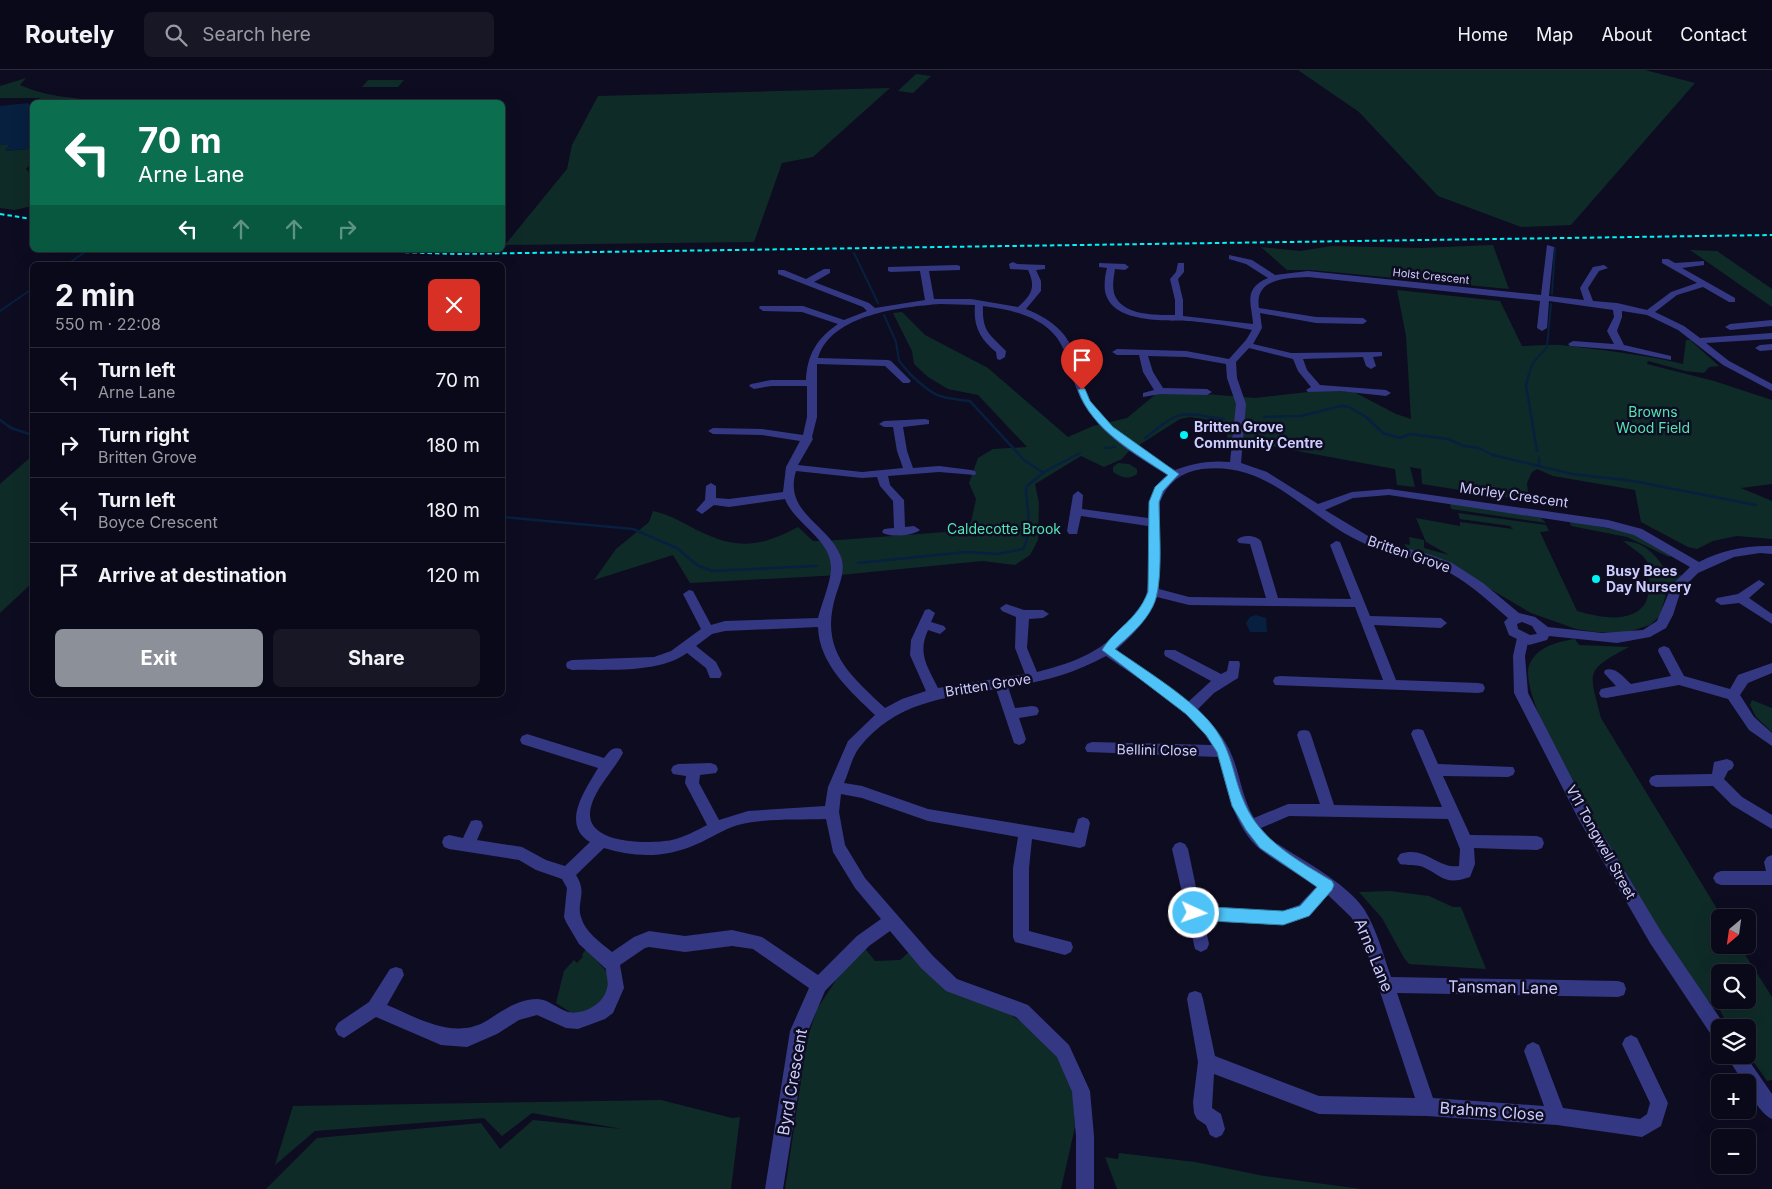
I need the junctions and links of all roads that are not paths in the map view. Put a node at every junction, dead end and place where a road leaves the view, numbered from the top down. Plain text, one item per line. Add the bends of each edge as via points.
1 (1550, 247) dead end
2 (1232, 257) dead end
3 (1538, 260) dead end
4 (1665, 260) dead end
5 (1548, 261) junction
6 (1701, 263) dead end
7 (1013, 264) dead end
8 (1181, 265) dead end
9 (1042, 266) dead end
10 (1673, 266) junction
11 (1031, 267) junction
12 (1125, 267) dead end
13 (1586, 267) dead end
14 (924, 268) junction
15 (957, 268) dead end
16 (891, 269) dead end
17 (827, 271) dead end
18 (781, 272) dead end
19 (1274, 278) junction
20 (807, 282) junction
21 (1704, 284) junction
22 (1546, 298) junction
23 (1732, 300) dead end
24 (930, 301) junction
25 (979, 303) junction
26 (1589, 303) junction
27 (1617, 306) junction
28 (1020, 310) junction
29 (1256, 310) junction
30 (873, 311) junction
31 (1649, 314) junction
32 (1178, 318) junction
33 (763, 319) dead end
34 (1366, 321) dead end
35 (1772, 323) edge
36 (846, 324) junction
37 (1756, 325) junction
38 (1730, 327) dead end
39 (1257, 328) junction
40 (1542, 328) dead end
41 (1772, 336) edge
42 (1700, 341) junction
43 (990, 343) junction
44 (1573, 344) dead end
45 (1246, 345) junction
46 (980, 346) dead end
47 (1620, 347) junction
48 (1772, 347) edge
49 (1760, 348) dead end
50 (1117, 352) dead end
51 (1143, 353) junction
52 (1367, 354) junction
53 (1379, 354) dead end
54 (1297, 356) junction
55 (1000, 357) dead end
56 (1668, 358) dead end
57 (813, 361) junction
58 (1231, 362) junction
59 (1371, 366) dead end
60 (906, 381) dead end
61 (812, 383) junction
62 (754, 386) dead end
63 (1772, 388) edge
64 (1160, 392) junction
65 (1207, 392) dead end
66 (1386, 393) dead end
67 (1146, 395) dead end
68 (925, 422) dead end
69 (884, 424) dead end
70 (898, 424) junction
71 (713, 431) dead end
72 (730, 432) junction
73 (808, 439) junction
74 (724, 441) dead end
75 (1235, 466) junction
76 (791, 467) junction
77 (909, 471) junction
78 (971, 474) dead end
79 (1174, 474) junction
80 (882, 475) junction
81 (710, 486) dead end
82 (789, 495) junction
83 (1078, 495) dead end
84 (711, 501) junction
85 (1317, 509) junction
86 (702, 510) dead end
87 (1075, 512) junction
88 (1155, 522) junction
89 (914, 530) dead end
90 (900, 531) junction
91 (1073, 531) dead end
92 (888, 532) dead end
93 (1243, 540) dead end
94 (1336, 545) dead end
95 (1772, 550) edge
96 (1701, 568) junction
97 (1759, 584) dead end
98 (1153, 592) junction
99 (689, 594) dead end
100 (1741, 598) junction
101 (1273, 601) junction
102 (1721, 601) dead end
103 (1359, 604) junction
104 (1006, 608) dead end
105 (1043, 614) dead end
106 (1023, 615) junction
107 (1516, 618) junction
108 (1366, 620) junction
109 (1772, 620) edge
110 (823, 622) junction
111 (1441, 623) dead end
112 (940, 629) dead end
113 (708, 630) junction
114 (1544, 631) junction
115 (1523, 638) junction
116 (687, 646) junction
117 (1108, 650) junction
118 (1664, 651) dead end
119 (1170, 654) dead end
120 (1234, 664) dead end
121 (572, 665) dead end
122 (1772, 668) edge
123 (1610, 673) dead end
124 (714, 674) dead end
125 (1034, 678) junction
126 (1222, 680) junction
127 (1679, 680) junction
128 (1280, 682) dead end
129 (1001, 684) junction
130 (1391, 684) junction
131 (1478, 688) dead end
132 (1627, 688) junction
133 (1606, 693) dead end
134 (934, 694) junction
135 (1733, 695) junction
136 (1190, 710) junction
137 (1032, 711) dead end
138 (1012, 714) junction
139 (884, 715) junction
140 (1304, 734) dead end
141 (1418, 734) dead end
142 (527, 740) dead end
143 (1019, 740) dead end
144 (1772, 740) edge
145 (1092, 748) dead end
146 (1223, 751) junction
147 (616, 753) dead end
148 (606, 765) junction
149 (1727, 765) dead end
150 (711, 769) dead end
151 (678, 770) dead end
152 (1435, 770) junction
153 (694, 771) junction
154 (1508, 772) dead end
155 (1716, 780) junction
156 (1656, 781) dead end
157 (836, 787) junction
158 (1329, 811) junction
159 (832, 812) junction
160 (1452, 814) junction
161 (1083, 823) dead end
162 (1772, 823) edge
163 (476, 826) dead end
164 (1251, 826) junction
165 (716, 828) junction
166 (1026, 832) junction
167 (1465, 841) junction
168 (449, 842) dead end
169 (600, 842) junction
170 (1537, 843) dead end
171 (467, 844) junction
172 (1180, 849) dead end
173 (1404, 859) dead end
174 (1772, 862) edge
175 (1772, 867) edge
176 (567, 874) junction
177 (1720, 878) dead end
178 (1772, 878) edge
179 (1327, 885) junction
180 (1194, 913) junction
181 (891, 921) junction
182 (1201, 944) dead end
183 (1065, 947) dead end
184 (611, 962) junction
185 (396, 975) dead end
186 (819, 985) junction
187 (1387, 985) junction
188 (1618, 989) dead end
189 (1195, 998) dead end
190 (375, 1008) junction
191 (1711, 1020) edge
192 (344, 1029) dead end
193 (1631, 1044) dead end
194 (1533, 1051) dead end
195 (1207, 1062) junction
196 (1741, 1064) edge
197 (1427, 1106) junction
198 (1772, 1110) edge
199 (1557, 1116) junction
200 (1216, 1129) dead end
201 (774, 1189) edge
202 (1085, 1189) edge

1 - 5 street
2 - 19 street via 1248,262
3 - 5 street
4 - 10 street
5 - 22 street
6 - 10 street
7 - 11 street
8 - 32 street via 1180,272 1170,279 1179,300
9 - 11 street
10 - 21 street
11 - 28 street via 1039,290
12 - 32 street via 1106,265 1110,294 1117,304 1147,316
13 - 26 street via 1600,268 1584,288
14 - 15 street
14 - 16 street
14 - 24 street
17 - 20 street
18 - 20 street
19 - 22 street, Holst Crescent via 1308,274
19 - 29 street via 1260,285 1254,297
20 - 30 street via 866,305
21 - 23 street
21 - 31 street via 1679,290
22 - 26 street, Holst Crescent
22 - 40 street
24 - 25 street
24 - 30 street
25 - 28 street
25 - 43 street via 979,327
26 - 27 street, Holst Crescent
27 - 31 street, Holst Crescent
27 - 47 street via 1618,317 1612,331
28 - 79 street via 1047,322 1066,340 1086,401 1105,424 1130,446
29 - 34 street via 1316,320
29 - 39 street
30 - 36 street
31 - 42 street, Holst Crescent via 1681,328
32 - 39 street
33 - 36 street via 763,305 803,309
35 - 37 street
36 - 57 street via 821,343
37 - 38 street
37 - 41 street
39 - 45 street
41 - 42 street
42 - 63 street, Holst Crescent via 1726,363
43 - 46 street
43 - 55 street via 1001,351
44 - 47 street
45 - 54 street
45 - 58 street
47 - 56 street
48 - 49 street
50 - 51 street
51 - 58 street via 1186,354
51 - 64 street via 1148,372
52 - 53 street
52 - 54 street
52 - 59 street
54 - 66 street via 1313,389 1340,388 1372,395
57 - 60 street via 888,359
57 - 61 street
58 - 75 street via 1232,378 1241,404
61 - 62 street via 771,380
61 - 73 street via 812,422
64 - 65 street
64 - 67 street
68 - 70 street
69 - 70 street
70 - 77 street
71 - 72 street
72 - 73 street via 762,432
72 - 74 street
73 - 76 street
75 - 79 street, Britten Grove via 1202,465
75 - 85 street, Britten Grove via 1264,474
76 - 80 street
76 - 82 street
77 - 78 street via 939,469
77 - 80 street
79 - 88 street, Britten Grove via 1159,490 1154,502
80 - 90 street via 884,486 898,500
81 - 84 street
82 - 84 street via 729,503
82 - 110 street via 798,513 825,541 836,558 836,576
83 - 87 street
84 - 86 street
85 - 96 street, Morley Crescent via 1360,492 1388,492 1608,524 1638,532
85 - 107 street, Britten Grove via 1377,544 1435,560 1460,572
87 - 88 street
87 - 91 street
88 - 98 street, Britten Grove
89 - 90 street
90 - 92 street
93 - 101 street via 1256,541
94 - 103 street
95 - 96 street via 1734,552
96 - 114 street via 1676,588 1664,623 1644,634 1628,638
97 - 100 street
98 - 101 street via 1189,601
98 - 117 street, Britten Grove via 1148,606 1134,625
99 - 113 street
100 - 102 street
100 - 109 street
101 - 103 street
103 - 108 street
104 - 106 street
105 - 106 street
106 - 125 street via 1018,642
107 - 114 street, Britten Grove via 1532,620
107 - 115 street via 1510,622 1511,628
108 - 111 street
108 - 130 street
110 - 113 street via 725,626
110 - 139 street via 829,652 844,677
112 - 134 street via 927,619 916,655
113 - 116 street
114 - 115 street via 1539,640
115 - 191 street, V11 Tongwell Street via 1519,656 1520,693 1583,814 1656,938
116 - 121 street via 654,662 589,658
116 - 124 street via 711,664
117 - 125 street, Britten Grove via 1075,667
117 - 136 street, Arne Lane
118 - 127 street
119 - 126 street
120 - 126 street via 1233,674
122 - 135 street via 1743,679
123 - 132 street
125 - 129 street, Britten Grove
126 - 136 street via 1197,699
127 - 132 street
127 - 135 street
128 - 130 street
129 - 134 street, Britten Grove
129 - 138 street
130 - 131 street
132 - 133 street
134 - 139 street, Britten Grove
135 - 144 street via 1743,716
136 - 146 street, Arne Lane via 1211,732
137 - 138 street
138 - 143 street
139 - 157 street, Britten Grove via 853,745
140 - 158 street
141 - 152 street
142 - 148 street
145 - 146 street, Bellini Close
146 - 164 street, Arne Lane via 1239,806
147 - 148 street
148 - 169 street via 583,814 586,829
149 - 155 street via 1719,766 1721,772
150 - 153 street
151 - 153 street
152 - 154 street
152 - 160 street
153 - 165 street via 692,783
155 - 156 street
155 - 162 street via 1737,801
157 - 159 street, Britten Grove
157 - 166 street via 862,792 928,815
158 - 160 street
158 - 164 street via 1288,810
159 - 165 street via 747,817
159 - 181 street, Britten Grove via 838,847 860,883
160 - 167 street
161 - 166 street via 1080,841
163 - 171 street
164 - 179 street, Arne Lane via 1265,844
165 - 169 street via 674,846 657,849
166 - 183 street via 1021,868 1021,937
167 - 170 street
167 - 173 street via 1469,862 1465,872 1440,872 1422,860
168 - 171 street
169 - 176 street
171 - 176 street via 522,854 540,865
172 - 180 street
174 - 175 street
176 - 184 street via 576,887 572,917 585,939
177 - 178 street
179 - 180 street via 1304,911 1283,918
179 - 187 street, Arne Lane via 1357,912 1368,932
180 - 182 street
181 - 186 street, Byrd Crescent via 863,940
181 - 202 street, Britten Grove via 952,985 1022,1011 1063,1051 1081,1091
184 - 186 street via 649,939 685,944 732,938 756,942
184 - 190 street via 616,980 607,1007 578,1021 566,1020 537,1007 515,1012 491,1028 467,1038 441,1036
185 - 190 street
186 - 201 street, Byrd Crescent via 799,1031
187 - 188 street, Tansman Lane
187 - 197 street, Arne Lane
189 - 195 street
190 - 192 street
193 - 199 street, Brahms Close via 1664,1099 1655,1120 1642,1128
194 - 199 street, Brahms Close
195 - 197 street via 1319,1105
195 - 200 street via 1203,1113 1215,1120
196 - 198 street
197 - 199 street, Brahms Close

